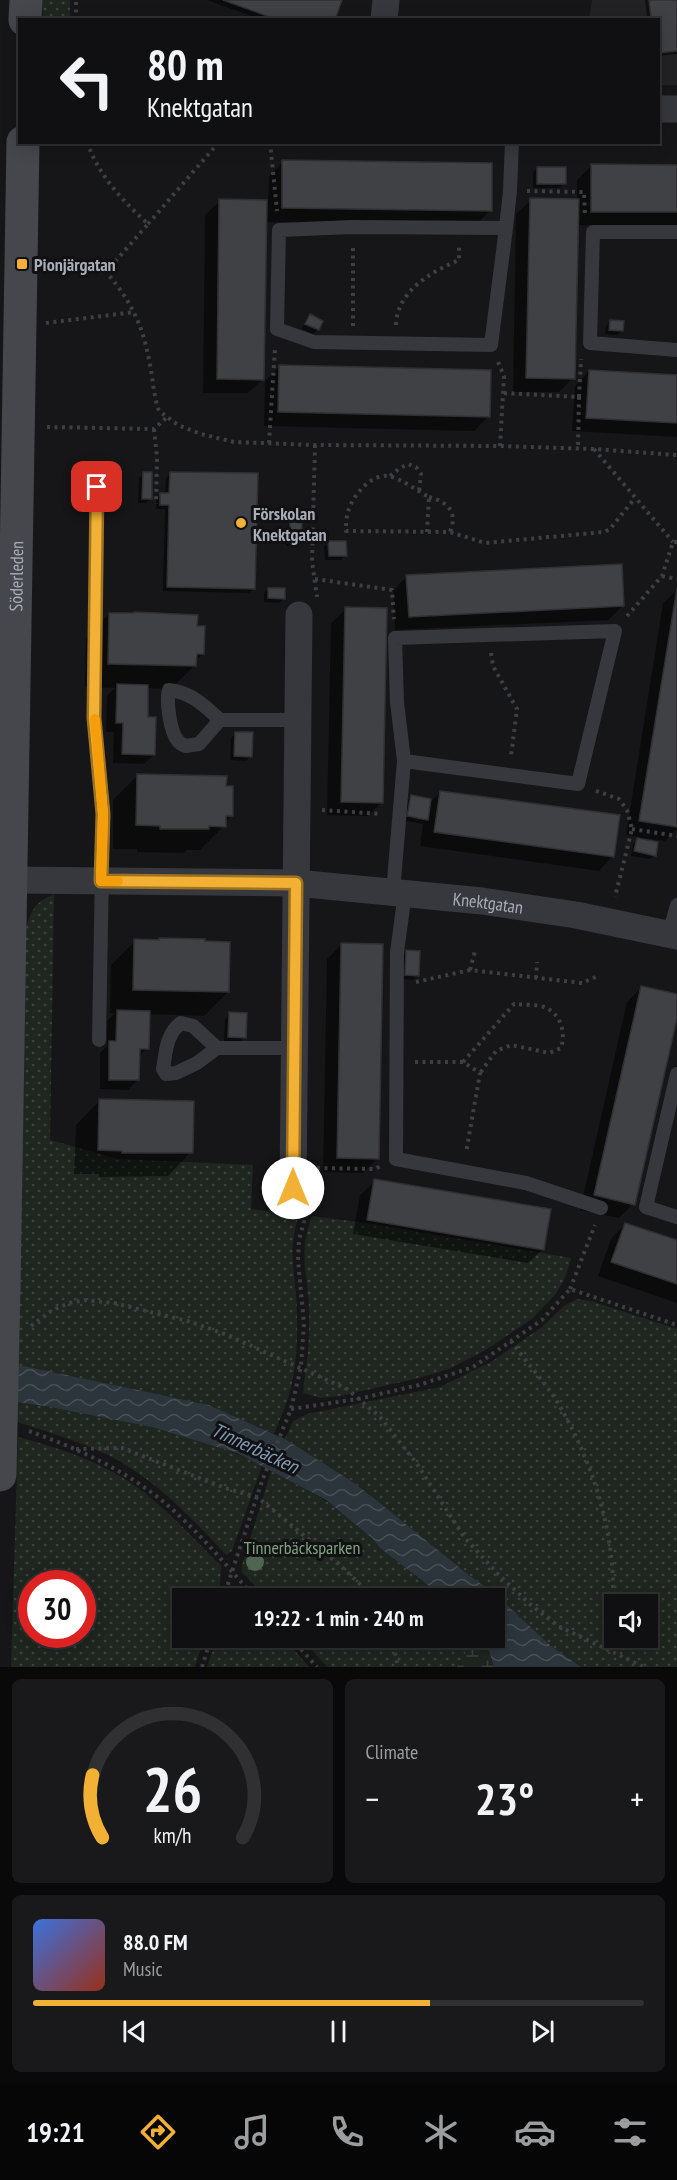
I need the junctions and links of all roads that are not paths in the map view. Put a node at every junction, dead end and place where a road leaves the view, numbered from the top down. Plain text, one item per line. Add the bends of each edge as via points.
1 (26, 0) edge
2 (386, 0) edge
3 (26, 18) edge
4 (384, 18) edge
5 (660, 109) edge
6 (677, 109) edge
7 (23, 144) edge
8 (512, 144) edge
9 (506, 228) junction
10 (677, 232) edge
11 (677, 350) edge
12 (22, 424) edge
13 (97, 487) dead end
14 (308, 609) road end
15 (220, 720) dead end
16 (297, 720) junction
17 (404, 761) junction
18 (12, 880) junction
19 (101, 881) junction
20 (296, 883) junction
21 (399, 893) junction
22 (677, 905) edge
23 (673, 935) edge
24 (99, 1040) dead end
25 (217, 1048) dead end
26 (294, 1048) junction
27 (677, 1074) edge
28 (301, 1194) road end
29 (601, 1208) road end
30 (677, 1217) edge
31 (0, 1477) edge

1 - 3 main road
2 - 4 street
5 - 6 street
7 - 12 main road, Söderleden
8 - 9 lane
9 - 9 lane via 279,230 277,329 314,342 491,345
10 - 11 lane via 593,232 590,343
12 - 18 main road, Söderleden
13 - 19 lane via 94,718 103,814
14 - 16 street
15 - 16 lane
16 - 20 street
17 - 17 lane via 578,784 615,631 395,638
17 - 21 lane via 398,815
18 - 19 street, Knektgatan
18 - 31 main road, Söderleden, bridge
19 - 20 street, Knektgatan
19 - 24 lane
20 - 21 street, Knektgatan
20 - 26 street
21 - 23 street, Knektgatan via 482,901
21 - 29 lane via 396,1159 526,1183
22 - 23 lane
25 - 26 lane
26 - 28 street
27 - 30 lane via 646,1207

